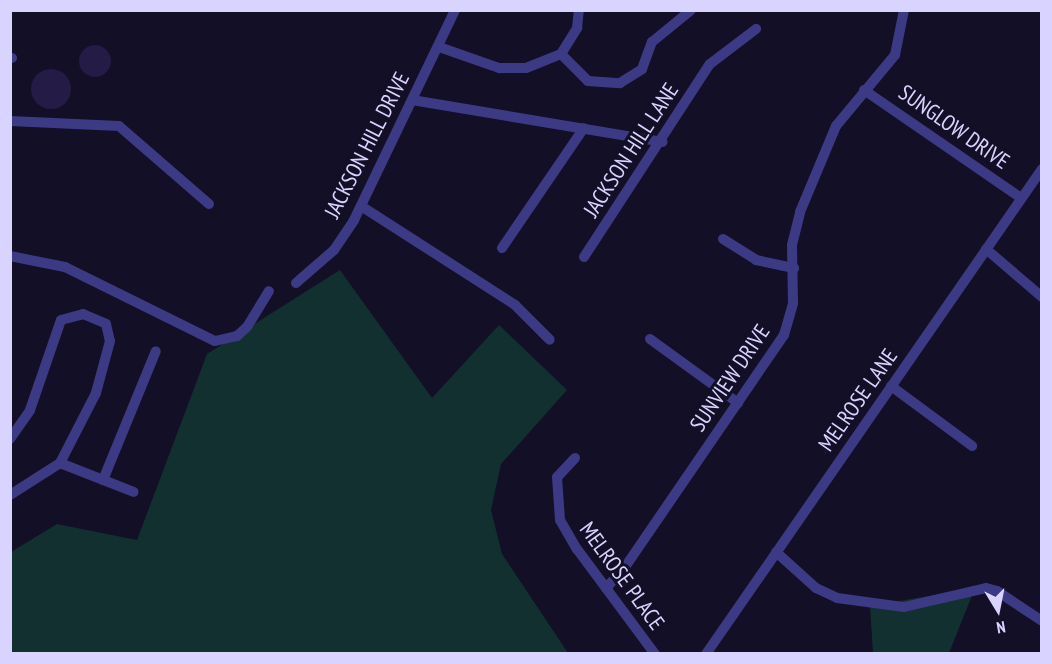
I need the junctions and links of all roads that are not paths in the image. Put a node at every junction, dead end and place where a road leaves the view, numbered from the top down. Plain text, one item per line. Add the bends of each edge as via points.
1 (455, 10) edge
2 (579, 10) edge
3 (691, 10) edge
4 (904, 10) edge
5 (756, 29) dead end
6 (439, 48) junction
7 (561, 54) junction
8 (864, 90) junction
9 (412, 100) junction
10 (10, 121) edge
11 (584, 128) junction
12 (662, 142) junction
13 (1041, 169) edge
14 (1021, 198) junction
15 (210, 204) dead end
16 (361, 206) junction
17 (723, 239) dead end
18 (502, 248) dead end
19 (986, 249) junction
20 (10, 256) edge
21 (584, 257) dead end
22 (794, 268) junction
23 (296, 283) dead end
24 (269, 291) dead end
25 (1041, 297) edge
26 (650, 339) dead end
27 (550, 340) dead end
28 (156, 351) dead end
29 (891, 386) junction
30 (738, 402) junction
31 (10, 439) edge
32 (972, 446) dead end
33 (575, 458) dead end
34 (60, 463) junction
35 (103, 480) junction
36 (135, 492) dead end
37 (10, 495) edge
38 (776, 552) junction
39 (606, 588) junction
40 (1041, 621) edge
41 (655, 654) edge
42 (706, 654) edge

1 - 6 street, JACKSON HILL DRIVE
2 - 7 street via 577,28
3 - 7 street via 652,42 642,69 630,79 606,85 588,81
4 - 8 street, SUNVIEW DRIVE via 895,55
5 - 12 street, JACKSON HILL LANE via 710,64
6 - 7 street via 499,68 526,68
6 - 9 street, JACKSON HILL DRIVE
8 - 14 street, SUNGLOW DRIVE
8 - 22 street, SUNVIEW DRIVE via 842,116 820,159 795,225
9 - 11 street
9 - 16 street, JACKSON HILL DRIVE
10 - 15 street via 119,126
11 - 12 street
11 - 18 street
12 - 21 street, JACKSON HILL LANE
13 - 14 street, MELROSE LANE
14 - 19 street, MELROSE LANE
16 - 23 street, JACKSON HILL DRIVE via 334,250
16 - 27 street via 515,305
17 - 22 street via 756,260
19 - 25 street
19 - 29 street, MELROSE LANE
20 - 24 street via 65,267 214,341 237,336 258,314
22 - 30 street, SUNVIEW DRIVE via 795,294 787,327
26 - 30 street
28 - 35 street
29 - 32 street
29 - 38 street, MELROSE LANE
30 - 39 street, SUNVIEW DRIVE via 623,570
31 - 34 street via 30,410 61,320 83,314 106,324 110,341 96,393
33 - 39 street, MELROSE PLACE via 556,477 557,511 570,539
34 - 35 street
34 - 37 street
35 - 36 street
38 - 40 street via 816,588 837,598 904,607 986,588 997,591
38 - 42 street, MELROSE LANE
39 - 41 street, MELROSE PLACE

